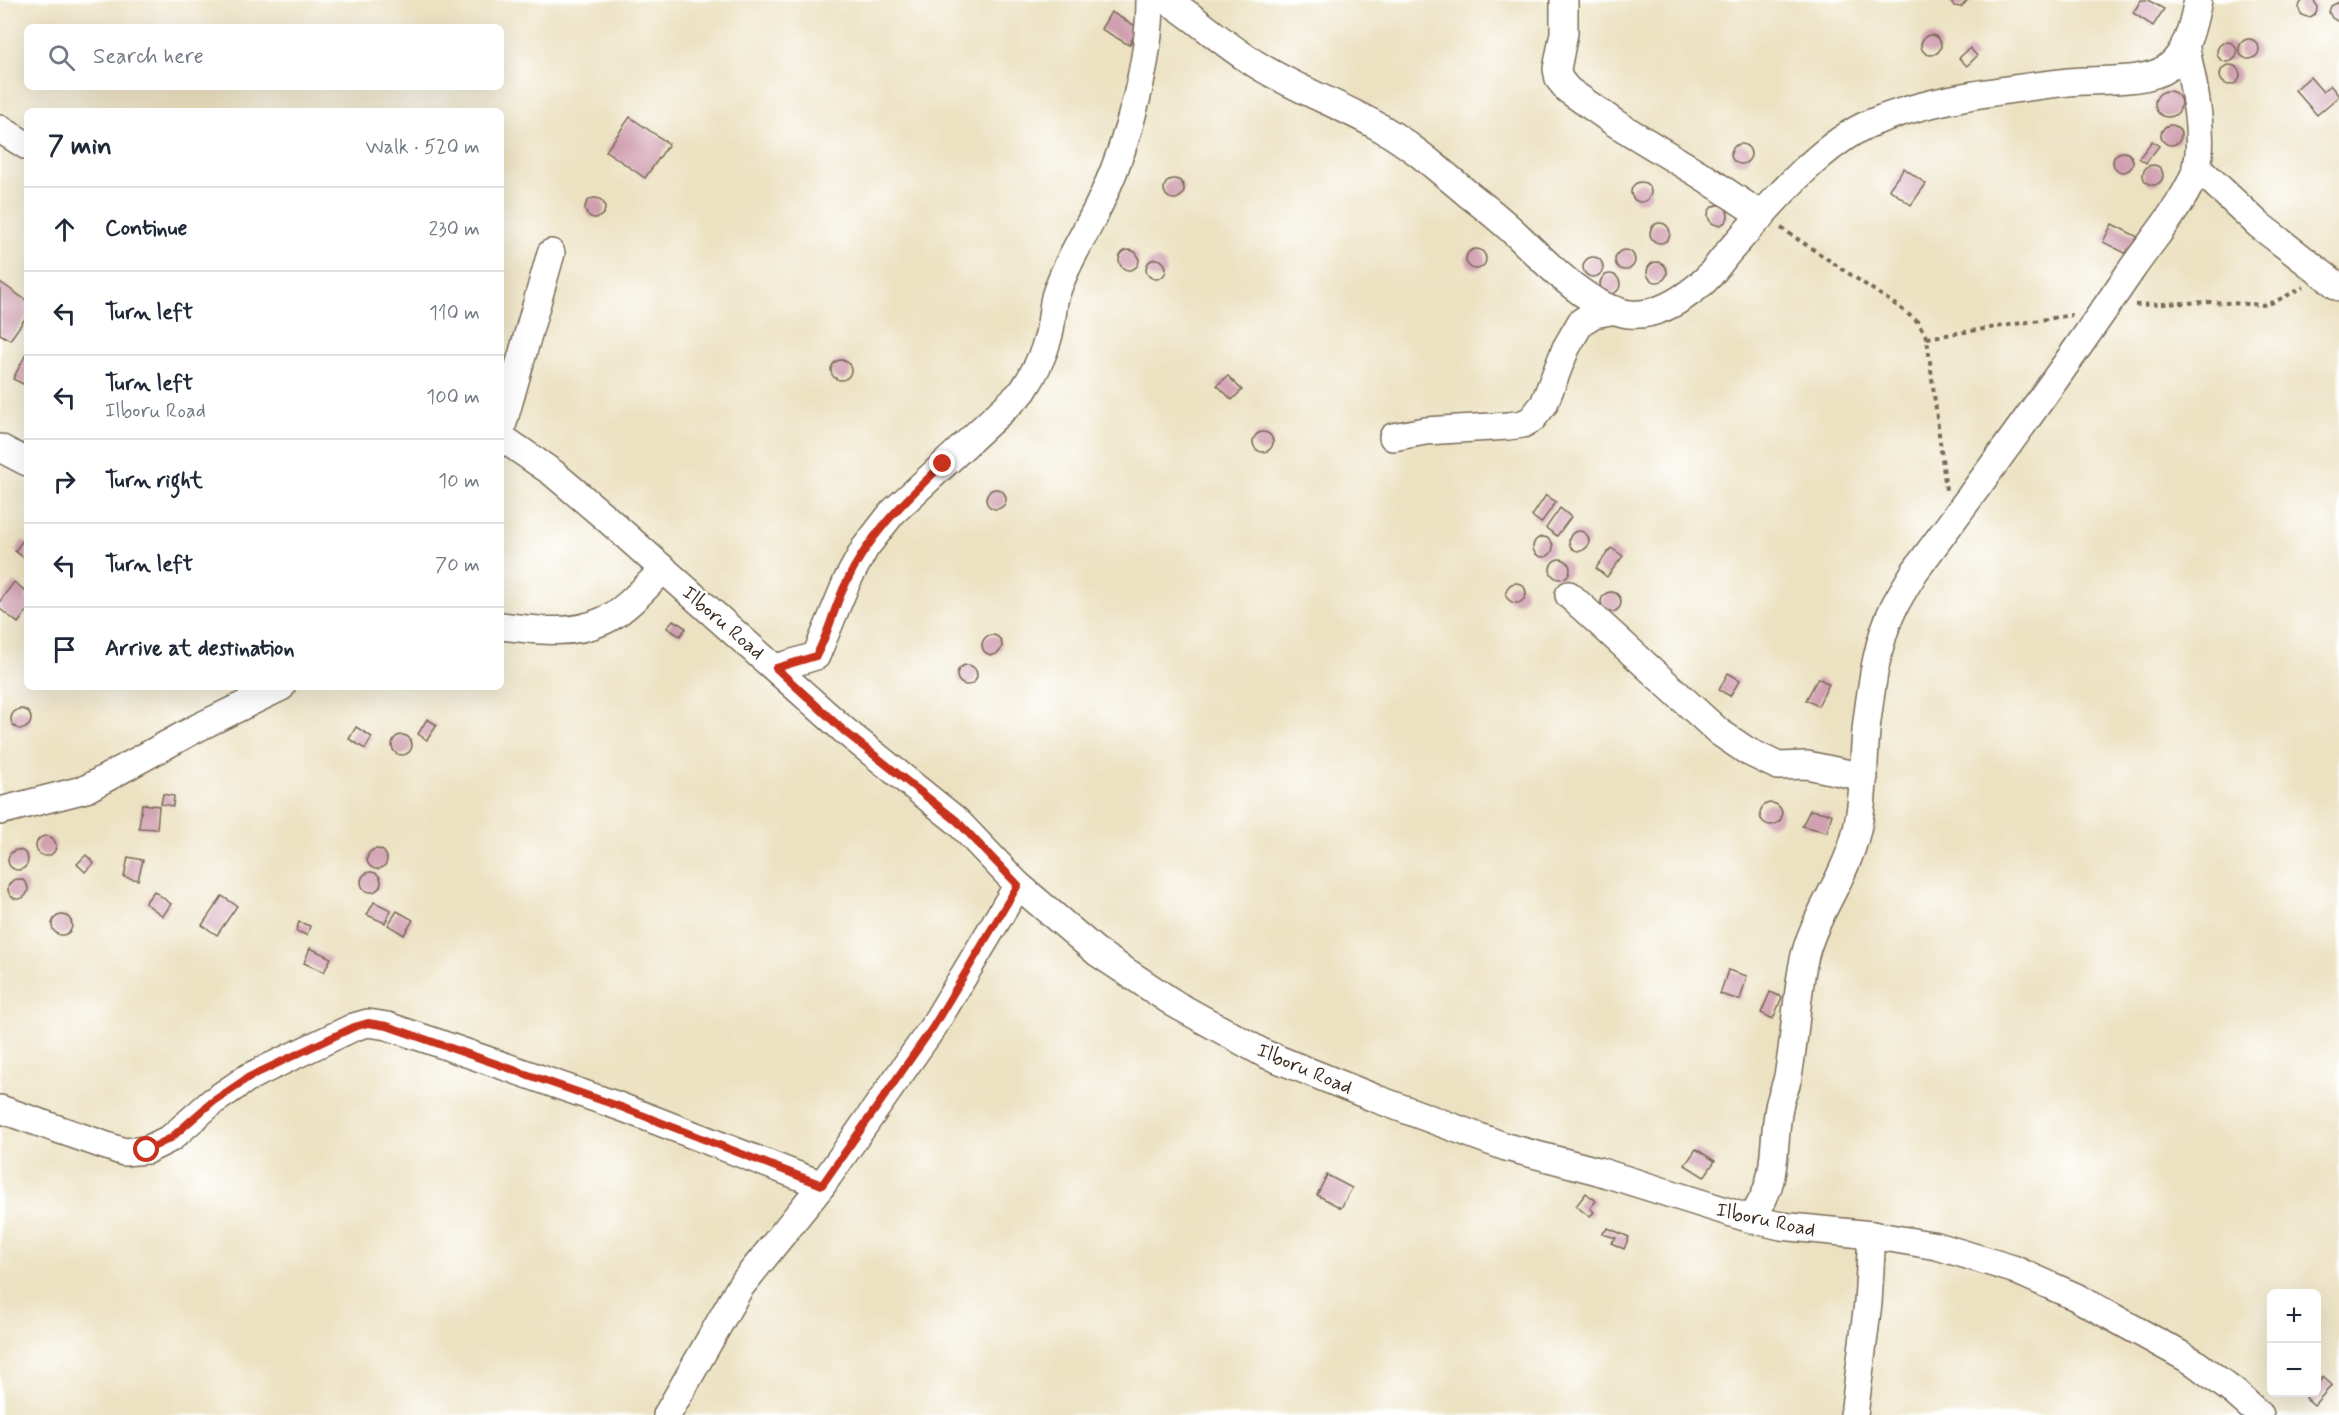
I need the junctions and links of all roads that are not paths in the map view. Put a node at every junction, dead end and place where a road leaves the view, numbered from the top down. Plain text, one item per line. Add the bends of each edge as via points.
1 (1150, 0) edge
2 (1167, 0) edge
3 (1564, 0) edge
4 (2198, 0) edge
5 (2185, 44) junction
6 (0, 129) edge
7 (24, 144) edge
8 (2196, 166) junction
9 (1762, 216) junction
10 (551, 253) dead end
11 (2332, 282) edge
12 (1616, 310) junction
13 (504, 419) edge
14 (1393, 437) dead end
15 (504, 439) edge
16 (0, 448) edge
17 (24, 460) edge
18 (664, 569) junction
19 (1569, 596) dead end
20 (504, 626) edge
21 (776, 668) junction
22 (275, 690) edge
23 (1864, 777) junction
24 (0, 812) edge
25 (1018, 885) junction
26 (0, 1108) edge
27 (822, 1185) junction
28 (1751, 1219) junction
29 (1872, 1235) junction
30 (667, 1415) edge
31 (1854, 1415) edge
32 (2260, 1415) edge

1 - 21 street via 1146,46 1129,127 1104,194 1055,298 1037,370 1023,391 892,513 846,581 816,656
2 - 12 street via 1256,65 1405,142 1490,210 1573,287
3 - 9 street via 1564,33 1557,69 1568,90
4 - 5 street
5 - 8 street via 2198,126
5 - 9 street via 2166,69 2151,74 2036,86 1954,100 1867,124 1803,171
6 - 7 street
8 - 11 street via 2259,225
8 - 23 street via 2168,219 1914,571 1893,608 1880,642 1867,722
9 - 12 street via 1704,282 1675,302 1652,313
10 - 13 street
12 - 14 street via 1594,314 1581,322 1544,404 1532,419 1509,426
15 - 18 street, Ilboru Road via 553,473
16 - 17 street
18 - 20 street via 605,620 555,632
18 - 21 street, Ilboru Road
19 - 23 street via 1719,732 1747,751 1778,766 1807,765
21 - 25 street, Ilboru Road via 844,731 957,821
22 - 24 street via 86,789
23 - 28 street via 1853,846 1815,926 1803,962 1788,1078 1779,1107 1775,1162 1761,1205
25 - 27 street via 933,1027
25 - 28 street, Ilboru Road via 1098,953 1175,1004 1265,1054 1506,1147
26 - 27 street via 124,1152 147,1150 171,1138 212,1102 249,1077 368,1023 387,1026 621,1107
27 - 30 street via 740,1287
28 - 29 street, Ilboru Road
29 - 31 street
29 - 32 street, Ilboru Road via 1937,1245 2013,1269 2076,1296 2194,1362

